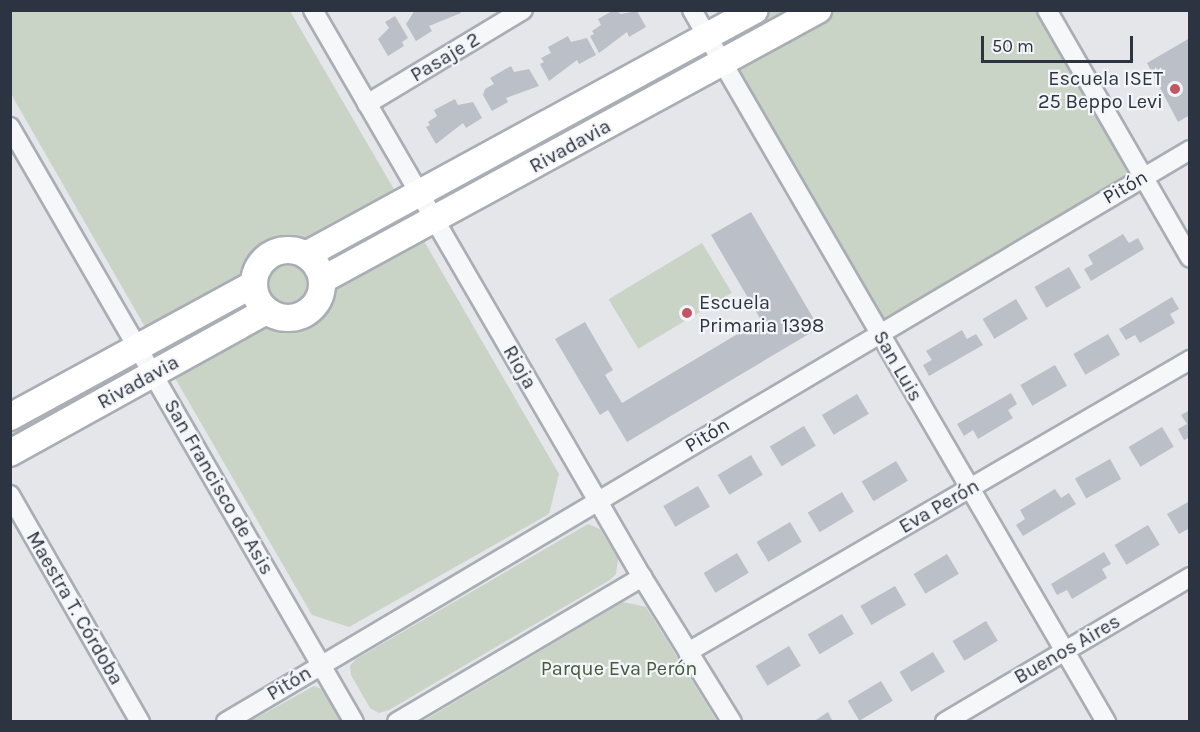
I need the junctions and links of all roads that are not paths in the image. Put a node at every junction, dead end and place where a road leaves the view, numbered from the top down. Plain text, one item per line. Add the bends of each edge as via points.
1 (313, 10) edge
2 (524, 10) edge
3 (692, 10) edge
4 (754, 10) edge
5 (818, 10) edge
6 (1047, 10) edge
7 (707, 36) junction
8 (722, 63) junction
9 (367, 104) junction
10 (10, 127) edge
11 (1190, 150) edge
12 (17, 153) edge
13 (1143, 177) junction
14 (419, 194) junction
15 (434, 220) junction
16 (306, 255) junction
17 (1190, 258) edge
18 (322, 280) junction
19 (254, 284) junction
20 (266, 311) junction
21 (879, 333) junction
22 (138, 348) junction
23 (1190, 360) edge
24 (154, 374) junction
25 (10, 417) edge
26 (10, 453) edge
27 (969, 488) junction
28 (10, 495) edge
29 (597, 501) junction
30 (642, 577) junction
31 (1190, 577) edge
32 (1064, 651) junction
33 (688, 652) junction
34 (321, 664) junction
35 (140, 722) edge
36 (226, 722) edge
37 (354, 722) edge
38 (397, 722) edge
39 (732, 722) edge
40 (945, 722) edge
41 (1106, 722) edge

1 - 9 street, Rioja
2 - 9 street, Pasaje 2
3 - 7 street, San Luis
4 - 7 street, Rivadavia
5 - 8 street, Rivadavia
6 - 13 street
7 - 8 street, San Luis
7 - 14 street, Rivadavia
8 - 15 street, Rivadavia
8 - 21 street, San Luis
9 - 14 street, Rioja
10 - 12 street, San Francisco de Asis
11 - 13 street, Pitón
12 - 22 street, San Francisco de Asis
13 - 17 street
13 - 21 street, Pitón
14 - 15 street, Rioja
14 - 16 street, Rivadavia
15 - 18 street, Rivadavia
15 - 29 street, Rioja
16 - 18 street
16 - 19 street via 292,250 278,252 256,270
18 - 20 street via 319,298 310,311 296,318 280,318
19 - 20 street via 257,299
19 - 22 street, Rivadavia
20 - 24 street, Rivadavia
21 - 27 street, San Luis
21 - 29 street, Pitón
22 - 24 street, San Francisco de Asis
22 - 25 street, Rivadavia
23 - 27 street, Eva Perón
24 - 26 street, Rivadavia
24 - 34 street, San Francisco de Asis
27 - 32 street, San Luis
27 - 33 street, Eva Perón
28 - 35 street, Maestra T. Córdoba
29 - 30 street, Rioja
29 - 34 street, Pitón
30 - 33 street, Rioja
30 - 38 street
31 - 32 street, Buenos Aires
32 - 40 street, Buenos Aires
32 - 41 street, San Luis
33 - 39 street, Rioja
34 - 36 street, Pitón
34 - 37 street, San Francisco de Asis

